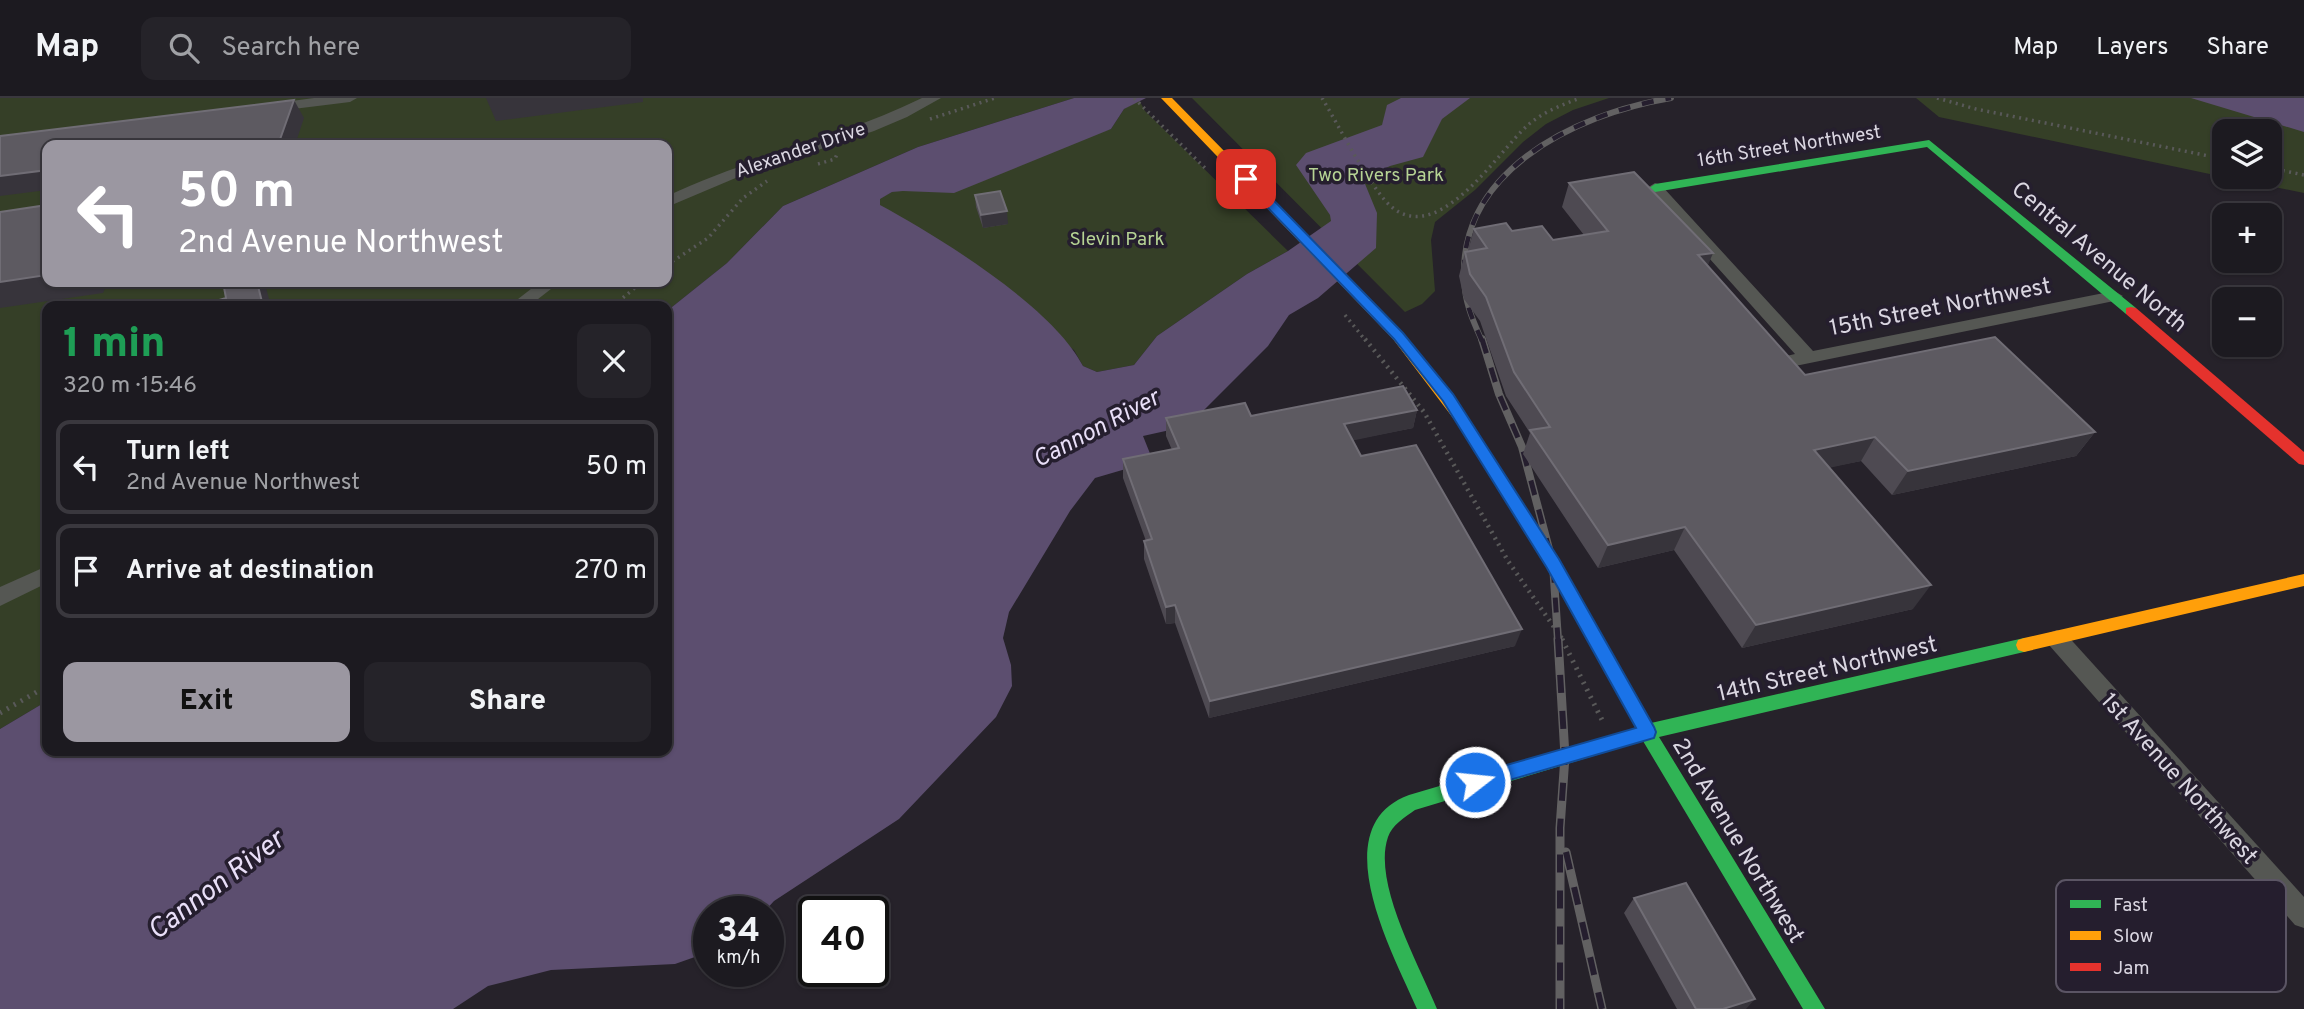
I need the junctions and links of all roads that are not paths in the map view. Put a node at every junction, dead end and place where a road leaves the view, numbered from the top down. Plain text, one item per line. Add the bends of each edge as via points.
1 (350, 98) edge
2 (934, 98) edge
3 (1169, 101) edge
4 (250, 110) edge
5 (1929, 143) joint
6 (1655, 188) joint
7 (672, 200) edge
8 (544, 287) edge
9 (2114, 296) junction
10 (524, 301) edge
11 (1808, 357) junction
12 (1776, 364) edge
13 (2304, 460) edge
14 (42, 576) edge
15 (2304, 580) edge
16 (0, 597) edge
17 (2057, 639) junction
18 (1647, 732) junction
19 (2272, 880) edge
20 (2286, 896) edge
21 (2304, 916) edge
22 (1427, 1009) edge
23 (1815, 1009) edge

1 - 4 street
2 - 7 street, Alexander Drive via 824,144 714,179
3 - 18 street, 2nd Avenue Northwest via 1428,371 1553,564
5 - 6 street, 16th Street Northwest
5 - 9 street, Central Avenue North
6 - 11 street
8 - 10 street
9 - 11 street, 15th Street Northwest
9 - 13 street, Central Avenue North
11 - 12 street, 15th Street Northwest
14 - 16 street
15 - 17 street, 14th Street Northwest
17 - 18 street, 14th Street Northwest
17 - 19 street, 1st Avenue Northwest
18 - 22 street, 14th Street Northwest via 1409,803 1390,817 1378,838 1379,886
18 - 23 street, 2nd Avenue Northwest
20 - 21 street, 1st Avenue Northwest

